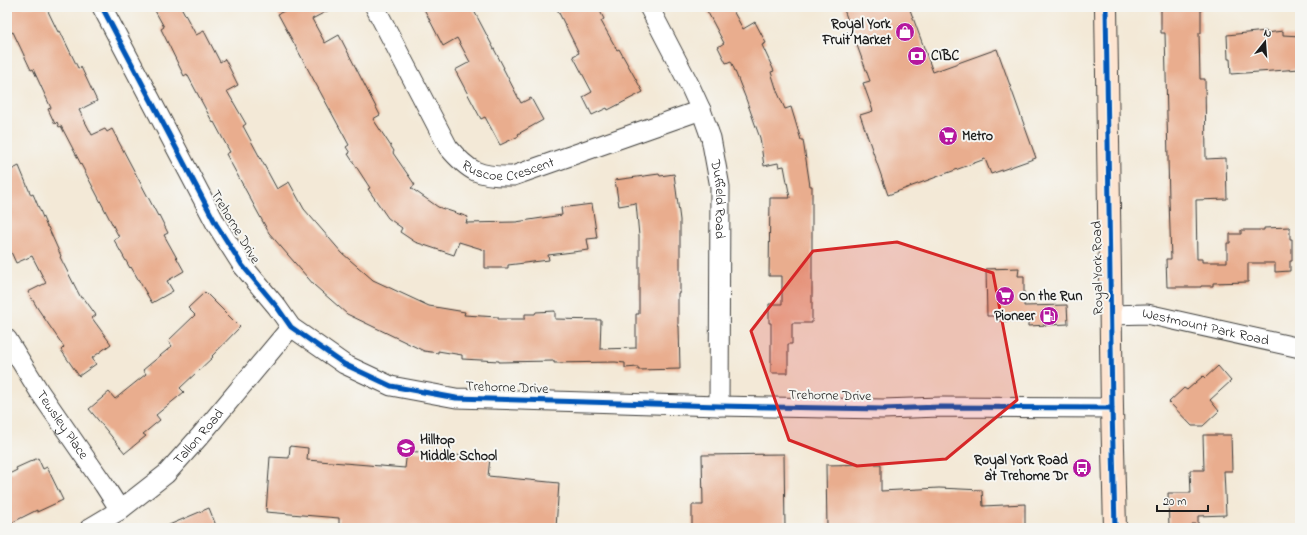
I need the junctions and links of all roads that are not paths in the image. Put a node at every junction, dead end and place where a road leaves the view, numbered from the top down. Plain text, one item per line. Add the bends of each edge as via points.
1 (102, 7) edge
2 (375, 7) edge
3 (649, 7) edge
4 (1106, 7) edge
5 (701, 110) junction
6 (1111, 315) junction
7 (291, 327) junction
8 (7, 339) edge
9 (1300, 348) edge
10 (718, 406) junction
11 (1112, 408) junction
12 (120, 510) junction
13 (90, 528) edge
14 (1115, 528) edge

1 - 7 street, Trehorne Drive via 216,224 242,265
2 - 5 street, Ruscoe Crescent via 448,147 459,161 474,171 492,176 512,176
3 - 5 street, Duffield Road
4 - 6 main road, Royal York Road
5 - 10 street, Duffield Road via 711,138 720,187
6 - 9 street, Westmount Park Road via 1146,314
6 - 11 main road, Royal York Road
7 - 10 street, Trehorne Drive via 344,364 391,386 406,389 456,398
7 - 12 street, Tallon Road via 166,474
8 - 12 street, Tewsley Place
10 - 11 street, Trehorne Drive via 883,409
11 - 14 main road, Royal York Road
12 - 13 street, Tallon Road

